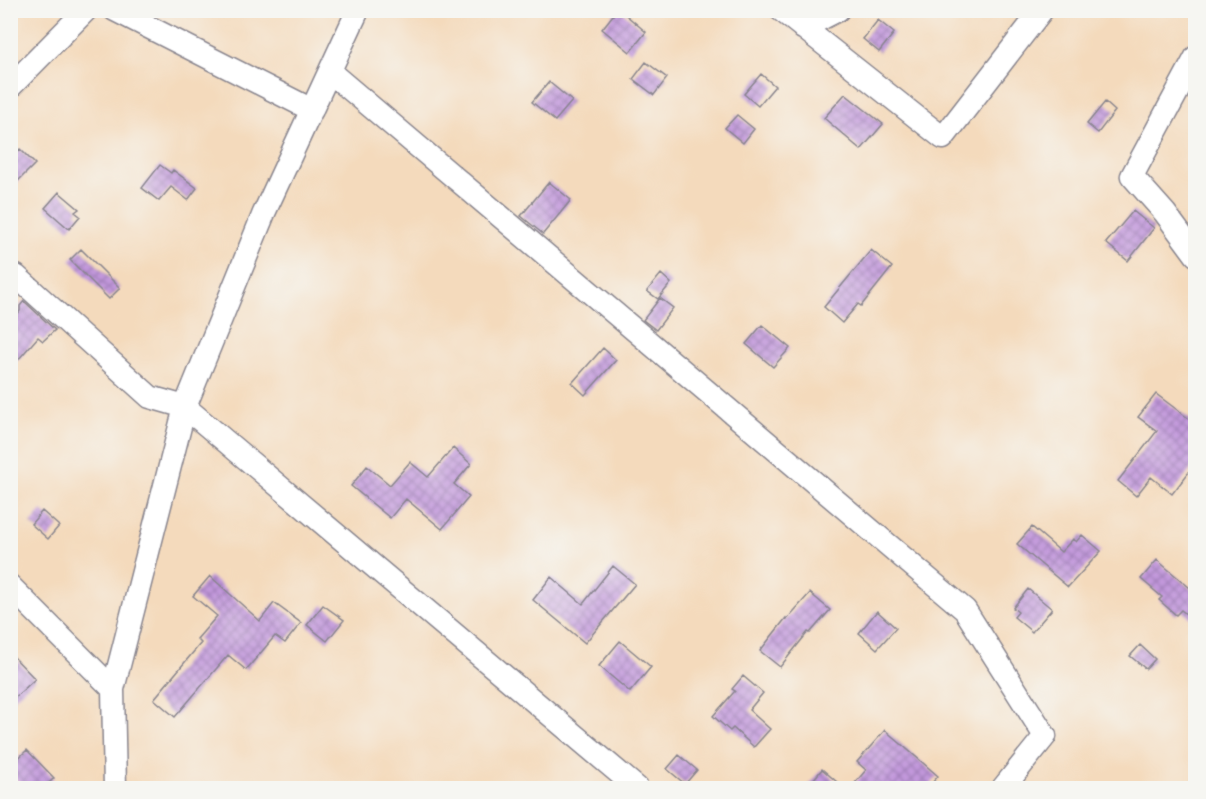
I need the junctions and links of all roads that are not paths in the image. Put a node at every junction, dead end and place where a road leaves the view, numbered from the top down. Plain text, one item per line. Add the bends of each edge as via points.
1 (86, 10) edge
2 (115, 10) edge
3 (358, 10) edge
4 (781, 10) edge
5 (838, 10) edge
6 (1042, 10) edge
7 (803, 28) junction
8 (1196, 57) edge
9 (330, 72) junction
10 (10, 87) edge
11 (312, 110) junction
12 (1196, 255) edge
13 (10, 282) edge
14 (185, 407) junction
15 (10, 586) edge
16 (113, 689) junction
17 (115, 789) edge
18 (637, 789) edge
19 (1003, 789) edge

1 - 10 street
2 - 11 street
3 - 9 street
4 - 7 street
5 - 7 street
6 - 7 street via 943,138
8 - 12 street via 1132,176
9 - 11 street
9 - 19 street via 965,610 1045,736
11 - 14 street via 264,213
13 - 14 street via 16,276 150,397
14 - 16 street
14 - 18 street
15 - 16 street
16 - 17 street

